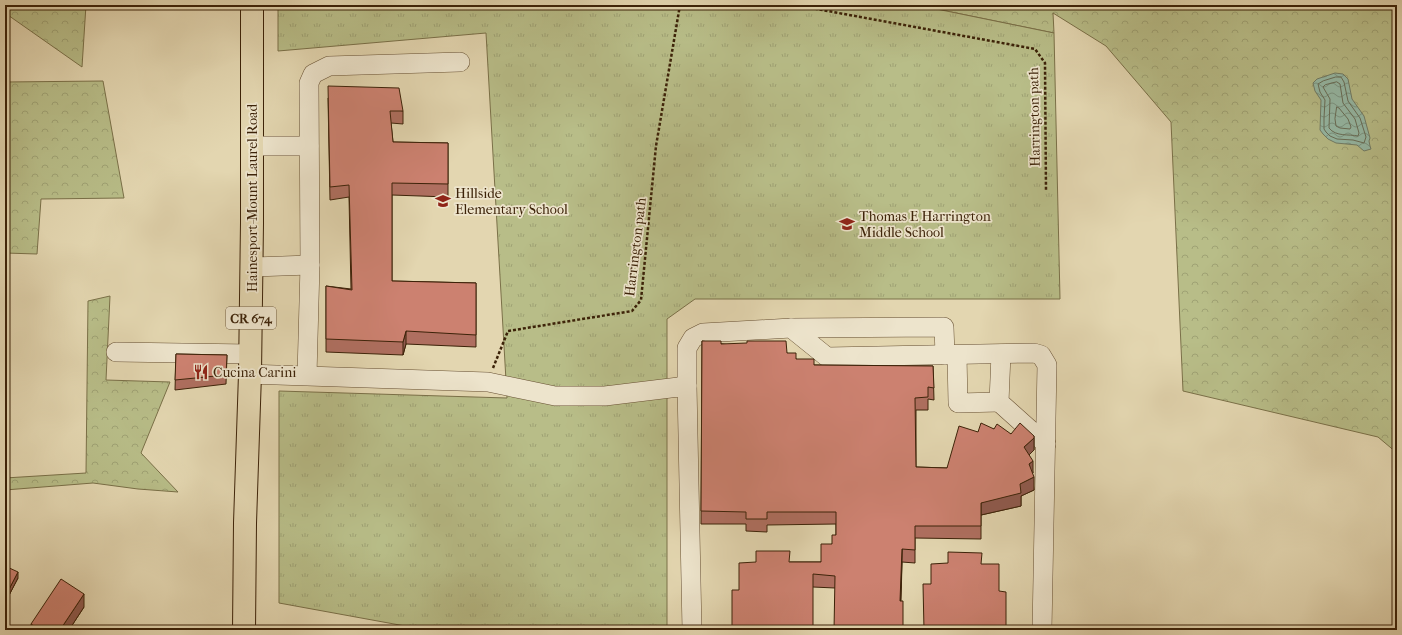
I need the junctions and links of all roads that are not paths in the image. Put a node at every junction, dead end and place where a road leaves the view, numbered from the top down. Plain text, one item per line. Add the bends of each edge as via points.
1 (252, 5) edge
2 (460, 62) dead end
3 (252, 146) junction
4 (309, 146) junction
5 (310, 265) junction
6 (252, 268) junction
7 (791, 328) junction
8 (116, 352) dead end
9 (1001, 354) junction
10 (951, 355) junction
11 (250, 364) junction
12 (307, 375) junction
13 (687, 386) junction
14 (999, 402) junction
15 (1046, 444) junction
16 (244, 630) edge
17 (692, 630) edge
18 (1042, 630) edge

1 - 3 main road, Hainesport-Mount Laurel Road / CR 674
2 - 4 lane via 328,66 312,74 309,83
3 - 4 lane
3 - 6 main road, Hainesport-Mount Laurel Road / CR 674
4 - 5 lane
5 - 6 lane
5 - 12 lane
6 - 11 main road, Hainesport-Mount Laurel Road / CR 674
7 - 10 lane via 827,356
7 - 10 lane via 944,327
7 - 13 lane via 703,333 693,338 687,348
8 - 11 lane
9 - 10 lane
9 - 14 lane
9 - 15 lane via 1041,355 1048,365
10 - 14 lane via 958,403
11 - 12 lane
11 - 16 main road, Hainesport-Mount Laurel Road / CR 674
12 - 13 lane via 488,382 554,396 605,396
13 - 17 lane
14 - 15 lane
15 - 18 lane

